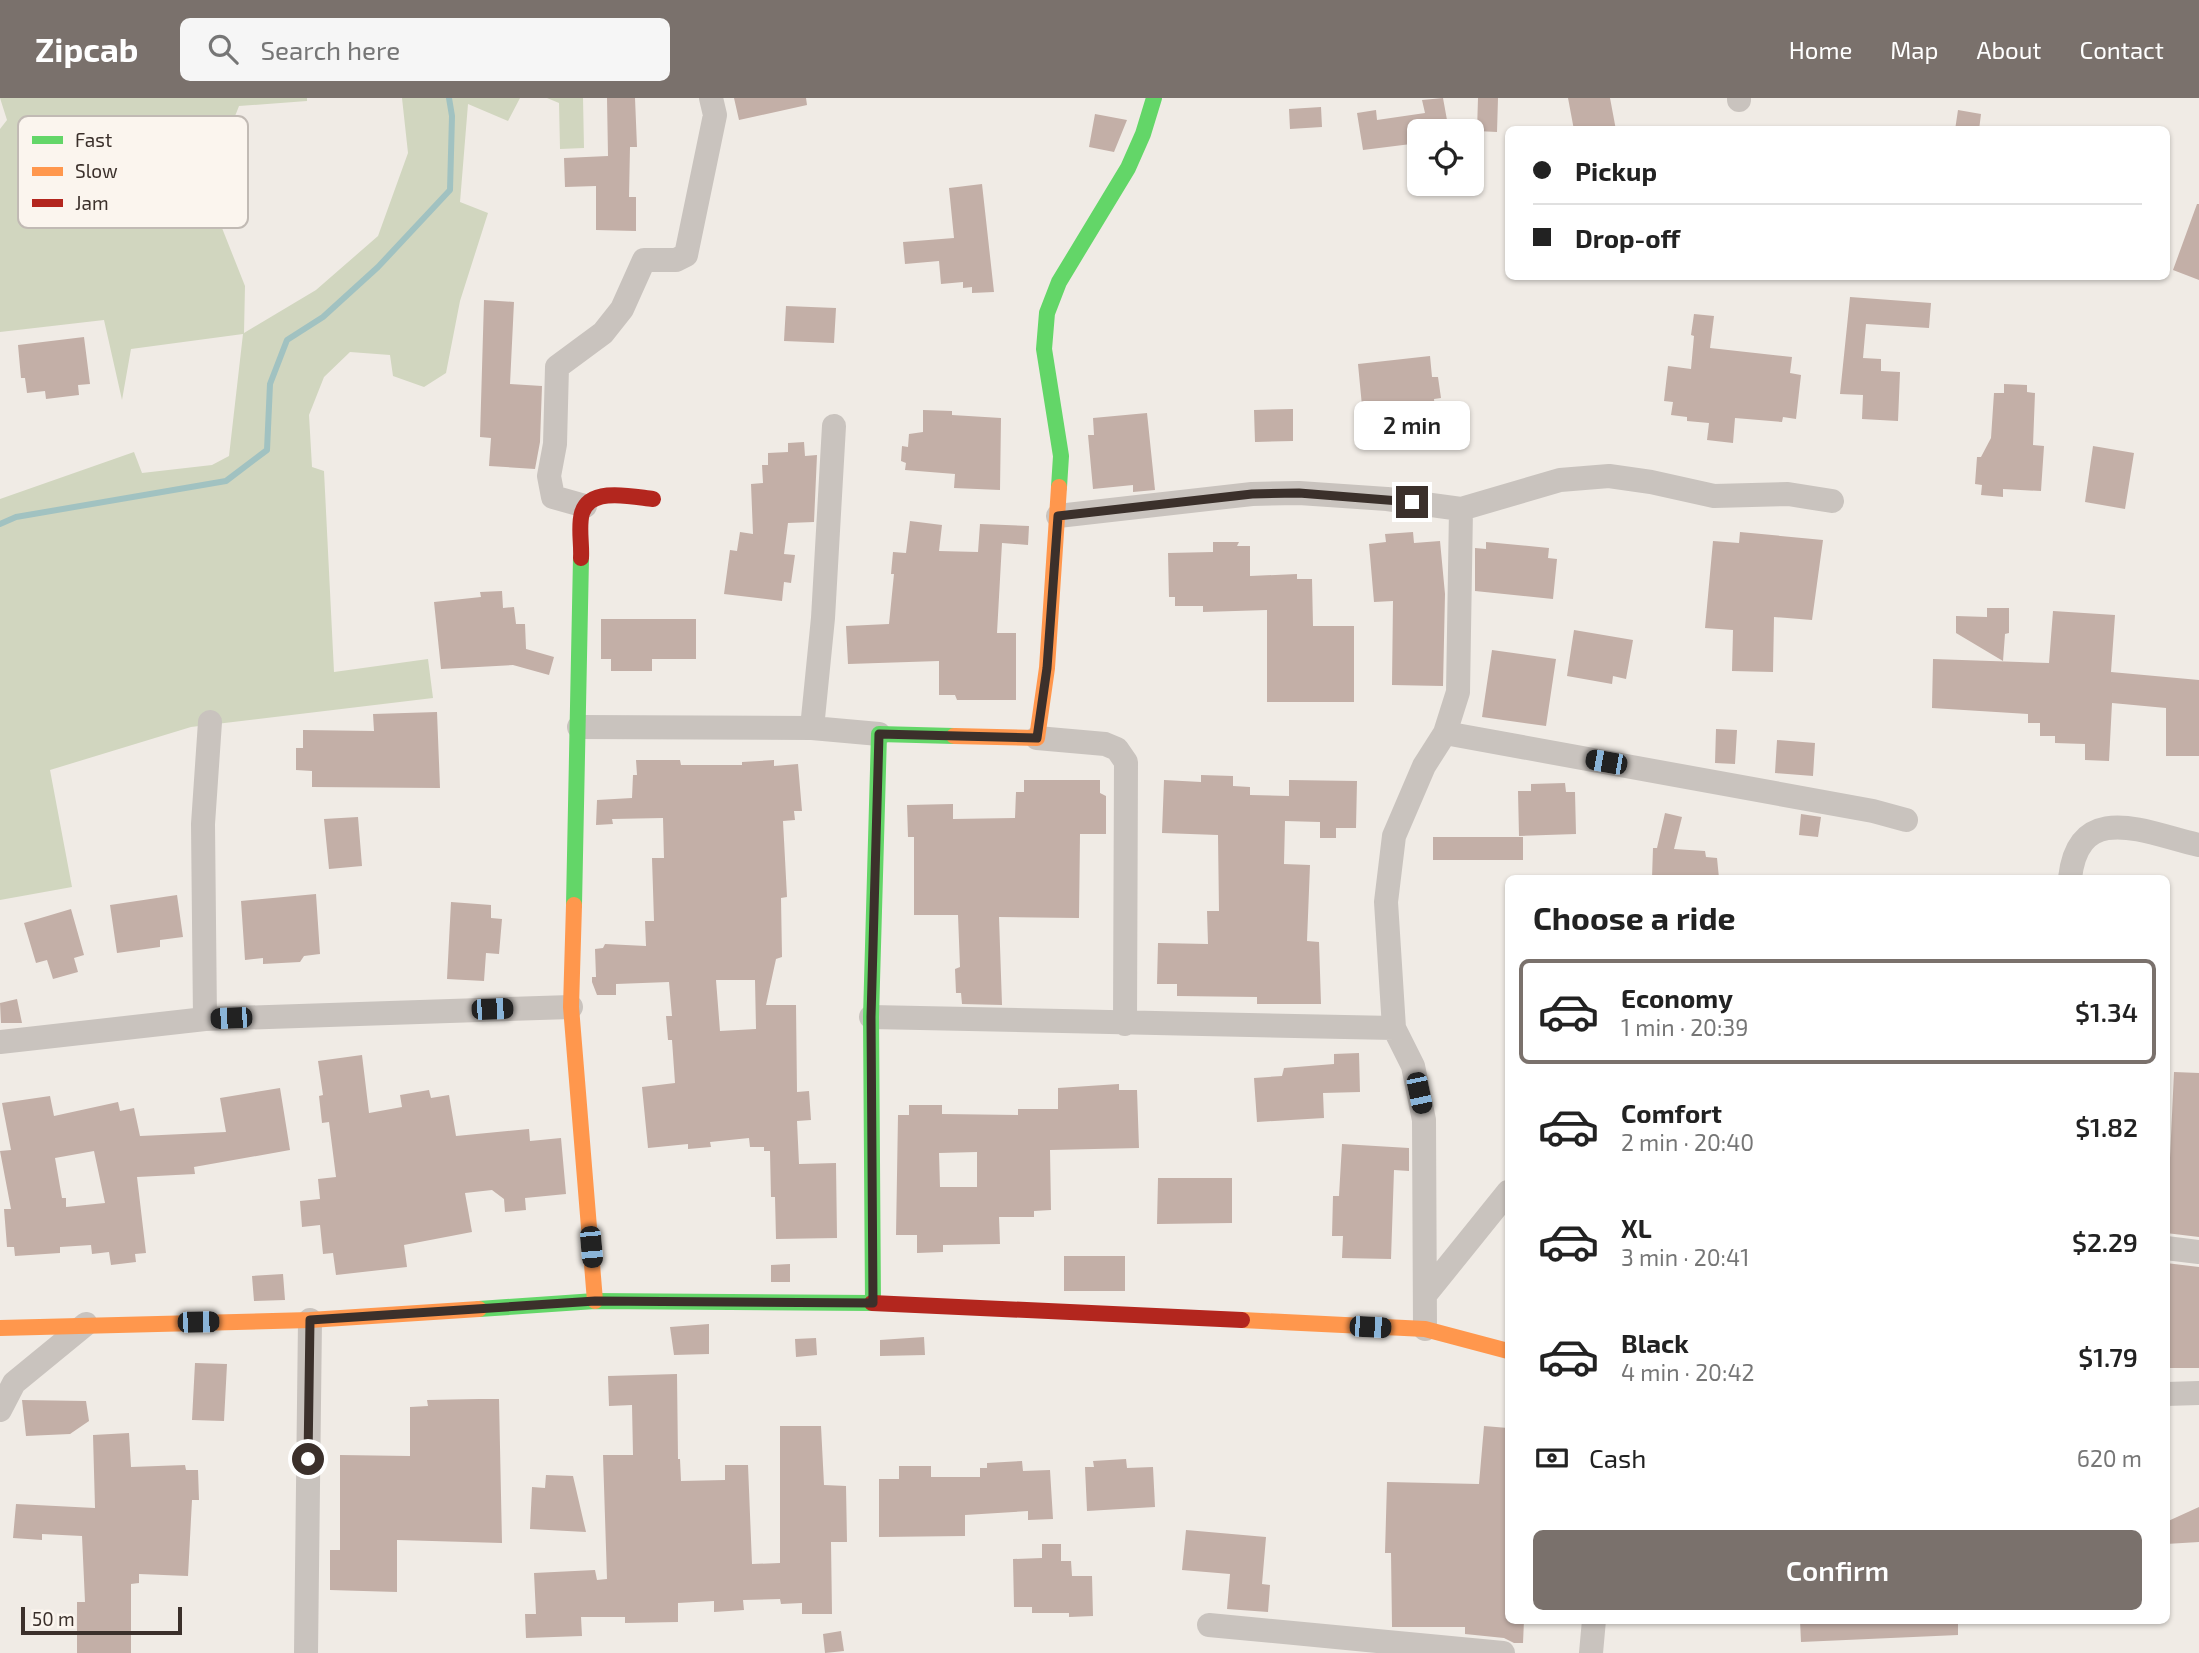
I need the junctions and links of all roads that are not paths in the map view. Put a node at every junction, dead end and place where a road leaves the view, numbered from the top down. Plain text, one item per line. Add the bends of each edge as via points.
1 (711, 98) edge
2 (1154, 98) edge
3 (834, 426) dead end
4 (653, 499) dead end
5 (1832, 501) dead end
6 (585, 506) junction
7 (1461, 509) junction
8 (1058, 516) junction
9 (210, 722) dead end
10 (579, 727) junction
11 (812, 728) junction
12 (1445, 733) junction
13 (879, 734) junction
14 (1037, 738) junction
15 (1906, 820) dead end
16 (2199, 845) edge
17 (2070, 875) edge
18 (571, 1007) junction
19 (871, 1017) junction
20 (205, 1019) junction
21 (1125, 1024) junction
22 (1394, 1028) junction
23 (0, 1042) edge
24 (1505, 1196) edge
25 (2170, 1248) edge
26 (2199, 1252) edge
27 (1425, 1295) junction
28 (595, 1301) junction
29 (873, 1303) junction
30 (310, 1320) junction
31 (86, 1324) junction
32 (0, 1328) edge
33 (1426, 1329) junction
34 (1505, 1350) edge
35 (2199, 1393) edge
36 (2170, 1394) edge
37 (0, 1410) edge
38 (1594, 1624) edge
39 (1209, 1625) dead end
40 (306, 1653) edge
41 (1503, 1653) edge
42 (1591, 1653) edge

1 - 6 street via 715,115 686,255 676,260 644,260 622,309 603,333 557,368 555,444 549,476 553,497
2 - 8 street via 1130,166 1057,285 1047,312 1048,379 1061,456
3 - 11 street
4 - 6 street via 602,495
5 - 7 street via 1788,494 1714,496 1609,477 1560,480
6 - 10 street
7 - 8 street via 1287,493
7 - 12 street via 1458,692
8 - 14 street
9 - 20 street via 203,824
10 - 11 street
10 - 18 street
11 - 13 street
12 - 15 street
12 - 22 street via 1424,766 1394,836 1386,902
13 - 14 street
13 - 19 street
14 - 21 street via 1105,744 1117,749 1126,762
16 - 17 street via 2113,825 2091,834 2078,847
18 - 20 street
18 - 28 street
19 - 21 street
19 - 29 street
20 - 23 street
21 - 22 street
22 - 27 street via 1413,1066 1424,1120
24 - 27 street
25 - 26 street
27 - 33 street
28 - 29 street
28 - 30 street
29 - 33 street
30 - 31 street
30 - 40 street
31 - 32 street
31 - 37 street via 14,1383
33 - 34 street
35 - 36 street
38 - 42 street
39 - 41 street

